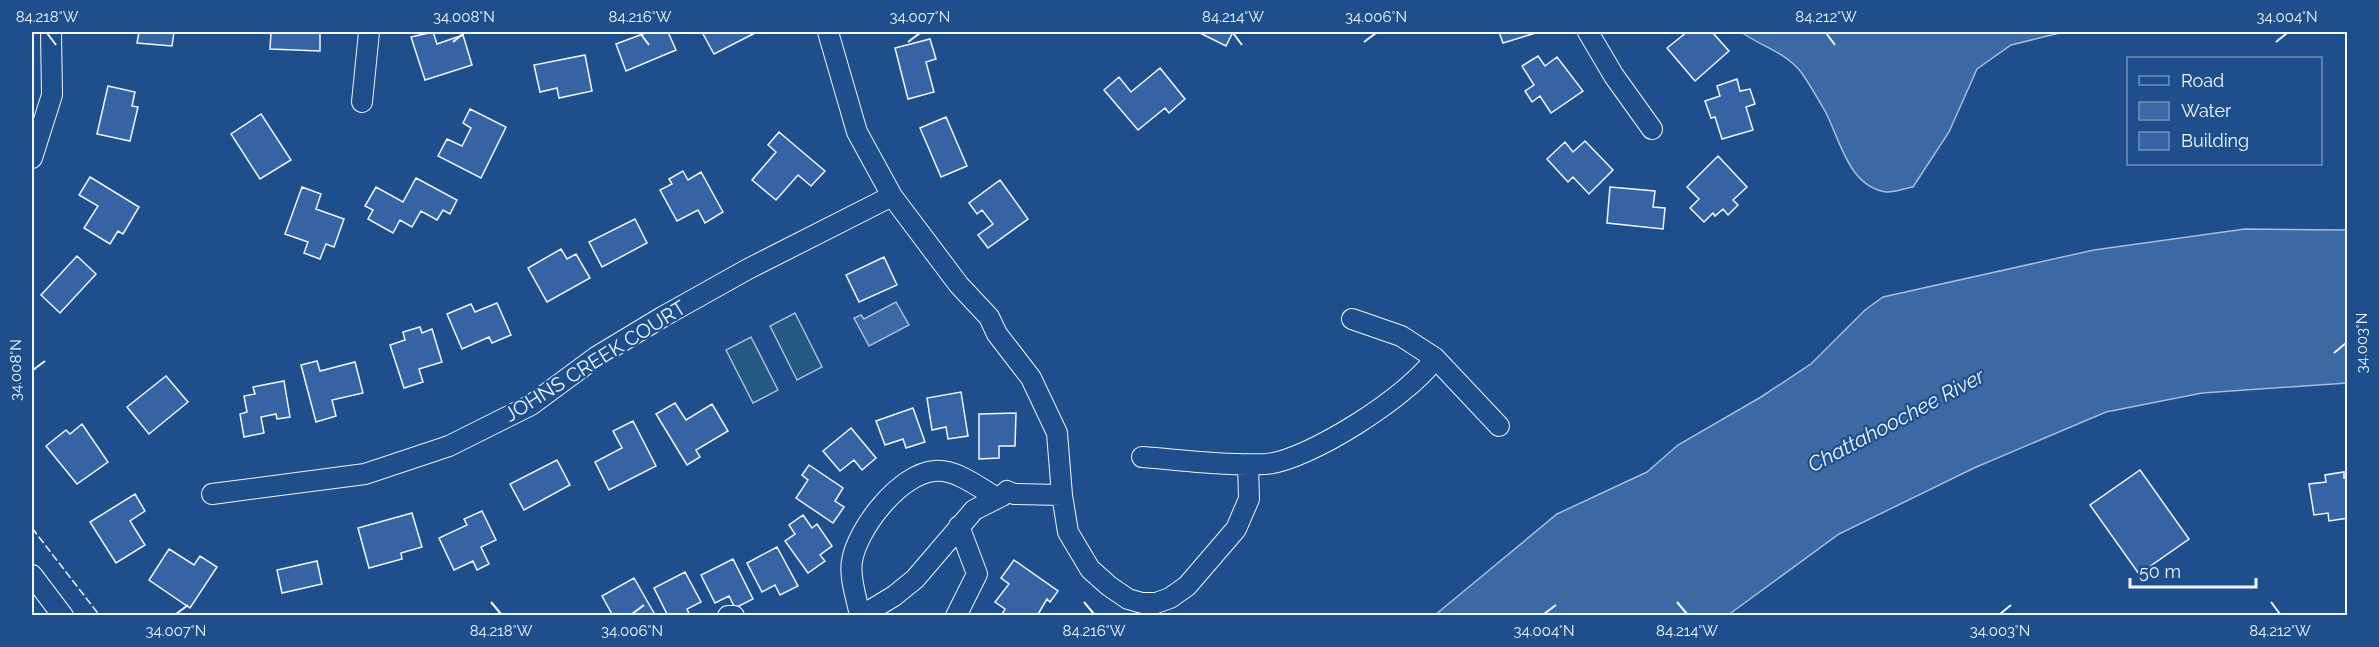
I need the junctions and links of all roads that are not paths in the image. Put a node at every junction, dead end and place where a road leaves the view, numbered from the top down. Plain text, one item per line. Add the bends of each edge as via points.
1 (51, 32) edge
2 (369, 32) edge
3 (828, 32) edge
4 (1588, 32) edge
5 (362, 102) dead end
6 (1652, 129) dead end
7 (32, 158) edge
8 (892, 196) junction
9 (1352, 319) dead end
10 (1435, 358) junction
11 (1499, 426) dead end
12 (1142, 458) dead end
13 (1248, 464) junction
14 (212, 494) dead end
15 (1062, 495) junction
16 (997, 498) junction
17 (959, 526) junction
18 (32, 575) edge
19 (63, 615) edge
20 (728, 615) edge
21 (734, 615) edge
22 (860, 615) edge
23 (956, 615) edge

1 - 7 street via 52,95
2 - 5 street
3 - 8 street via 857,132
4 - 6 street
8 - 14 street, JOHNS CREEK COURT via 717,287 596,357 531,405 449,446 365,474
8 - 15 street via 959,285 989,317 997,334 1031,378 1057,433
9 - 10 street via 1401,336
10 - 11 street
10 - 13 street via 1402,393 1340,433 1287,460
12 - 13 street
13 - 15 street via 1249,499 1236,529 1187,586 1156,603 1128,599 1090,569 1068,532
15 - 16 street via 1007,491
16 - 17 street via 974,510
16 - 22 street via 958,476 934,471 902,484 881,505 858,538 851,563
17 - 22 street via 915,579
17 - 23 street via 977,574
18 - 19 street
20 - 21 street

